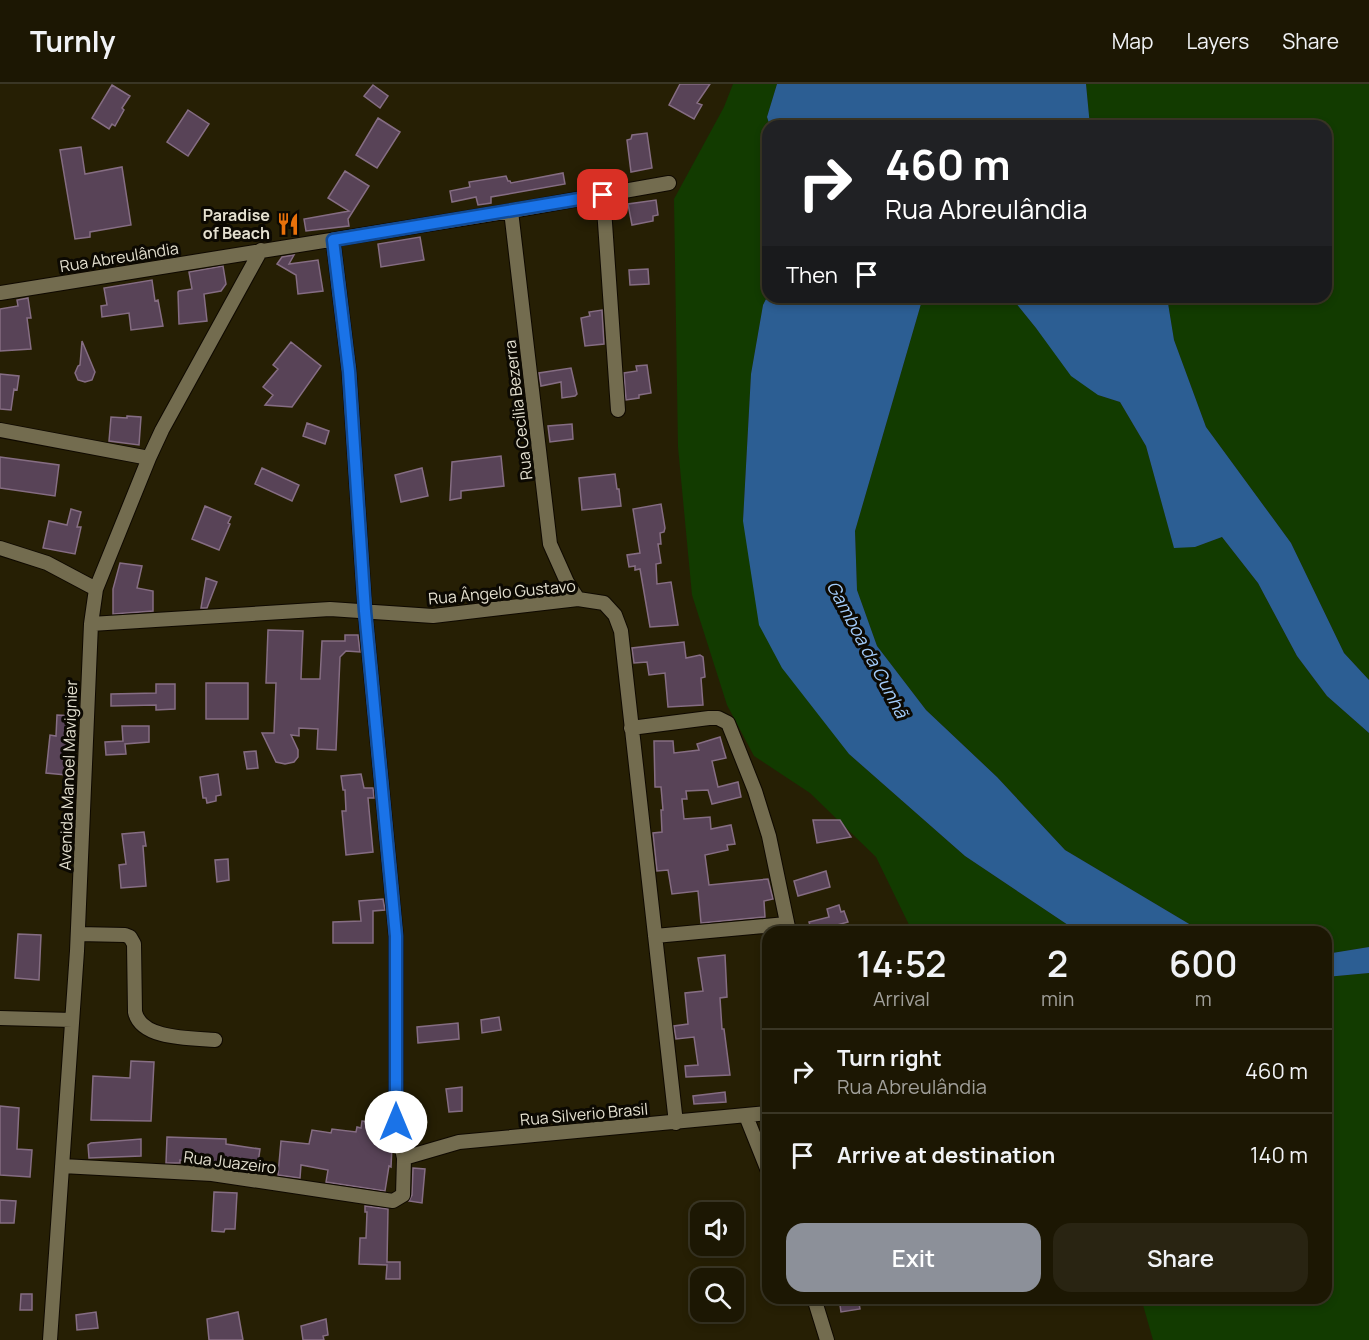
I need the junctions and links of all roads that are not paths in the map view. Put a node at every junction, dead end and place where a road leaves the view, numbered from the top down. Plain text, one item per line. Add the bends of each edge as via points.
1 (669, 183) dead end
2 (603, 195) junction
3 (511, 211) junction
4 (333, 240) junction
5 (261, 250) junction
6 (0, 293) edge
7 (618, 410) dead end
8 (0, 430) edge
9 (149, 458) junction
10 (0, 548) edge
11 (96, 589) junction
12 (578, 599) junction
13 (365, 611) junction
14 (91, 624) junction
15 (632, 728) junction
16 (787, 926) edge
17 (762, 930) edge
18 (78, 934) junction
19 (655, 936) junction
20 (0, 1018) edge
21 (72, 1020) junction
22 (215, 1040) dead end
23 (762, 1114) edge
24 (746, 1116) junction
25 (676, 1123) junction
26 (762, 1156) edge
27 (404, 1158) junction
28 (62, 1166) junction
29 (816, 1304) edge
30 (50, 1340) edge
31 (826, 1340) edge

1 - 2 street, Rua Abreulândia
2 - 3 street, Rua Abreulândia
2 - 7 street
3 - 4 street, Rua Abreulândia
3 - 12 street, Rua Cecília Bezerra via 550,544
4 - 5 street, Rua Abreulândia
4 - 13 street via 349,371
5 - 6 street, Rua Abreulândia
5 - 9 street, Avenida Manoel Mavignier
8 - 9 street
9 - 11 street, Avenida Manoel Mavignier
10 - 11 street via 47,563
11 - 14 street, Avenida Manoel Mavignier
12 - 13 street, Rua Ângelo Gustavo via 433,616
12 - 15 street, Rua Ângelo Gustavo via 604,603 615,615 621,631
13 - 14 street, Rua Ângelo Gustavo via 330,609
13 - 27 street via 396,936 396,1122
14 - 18 street, Avenida Manoel Mavignier
15 - 16 street via 709,718 728,723 769,836
15 - 19 street, Rua Ângelo Gustavo
17 - 19 street
18 - 21 street, Avenida Manoel Mavignier
18 - 22 street via 130,937 134,944 135,1012 142,1025 151,1031
19 - 25 street, Rua Ângelo Gustavo
20 - 21 street
21 - 28 street, Avenida Manoel Mavignier
23 - 24 street, Rua Silverio Brasil
24 - 25 street, Rua Silverio Brasil
24 - 26 street
25 - 27 street, Rua Silverio Brasil via 459,1142
27 - 28 street, Rua Juazeiro via 403,1195 393,1201 212,1174
28 - 30 street, Avenida Manoel Mavignier
29 - 31 street

